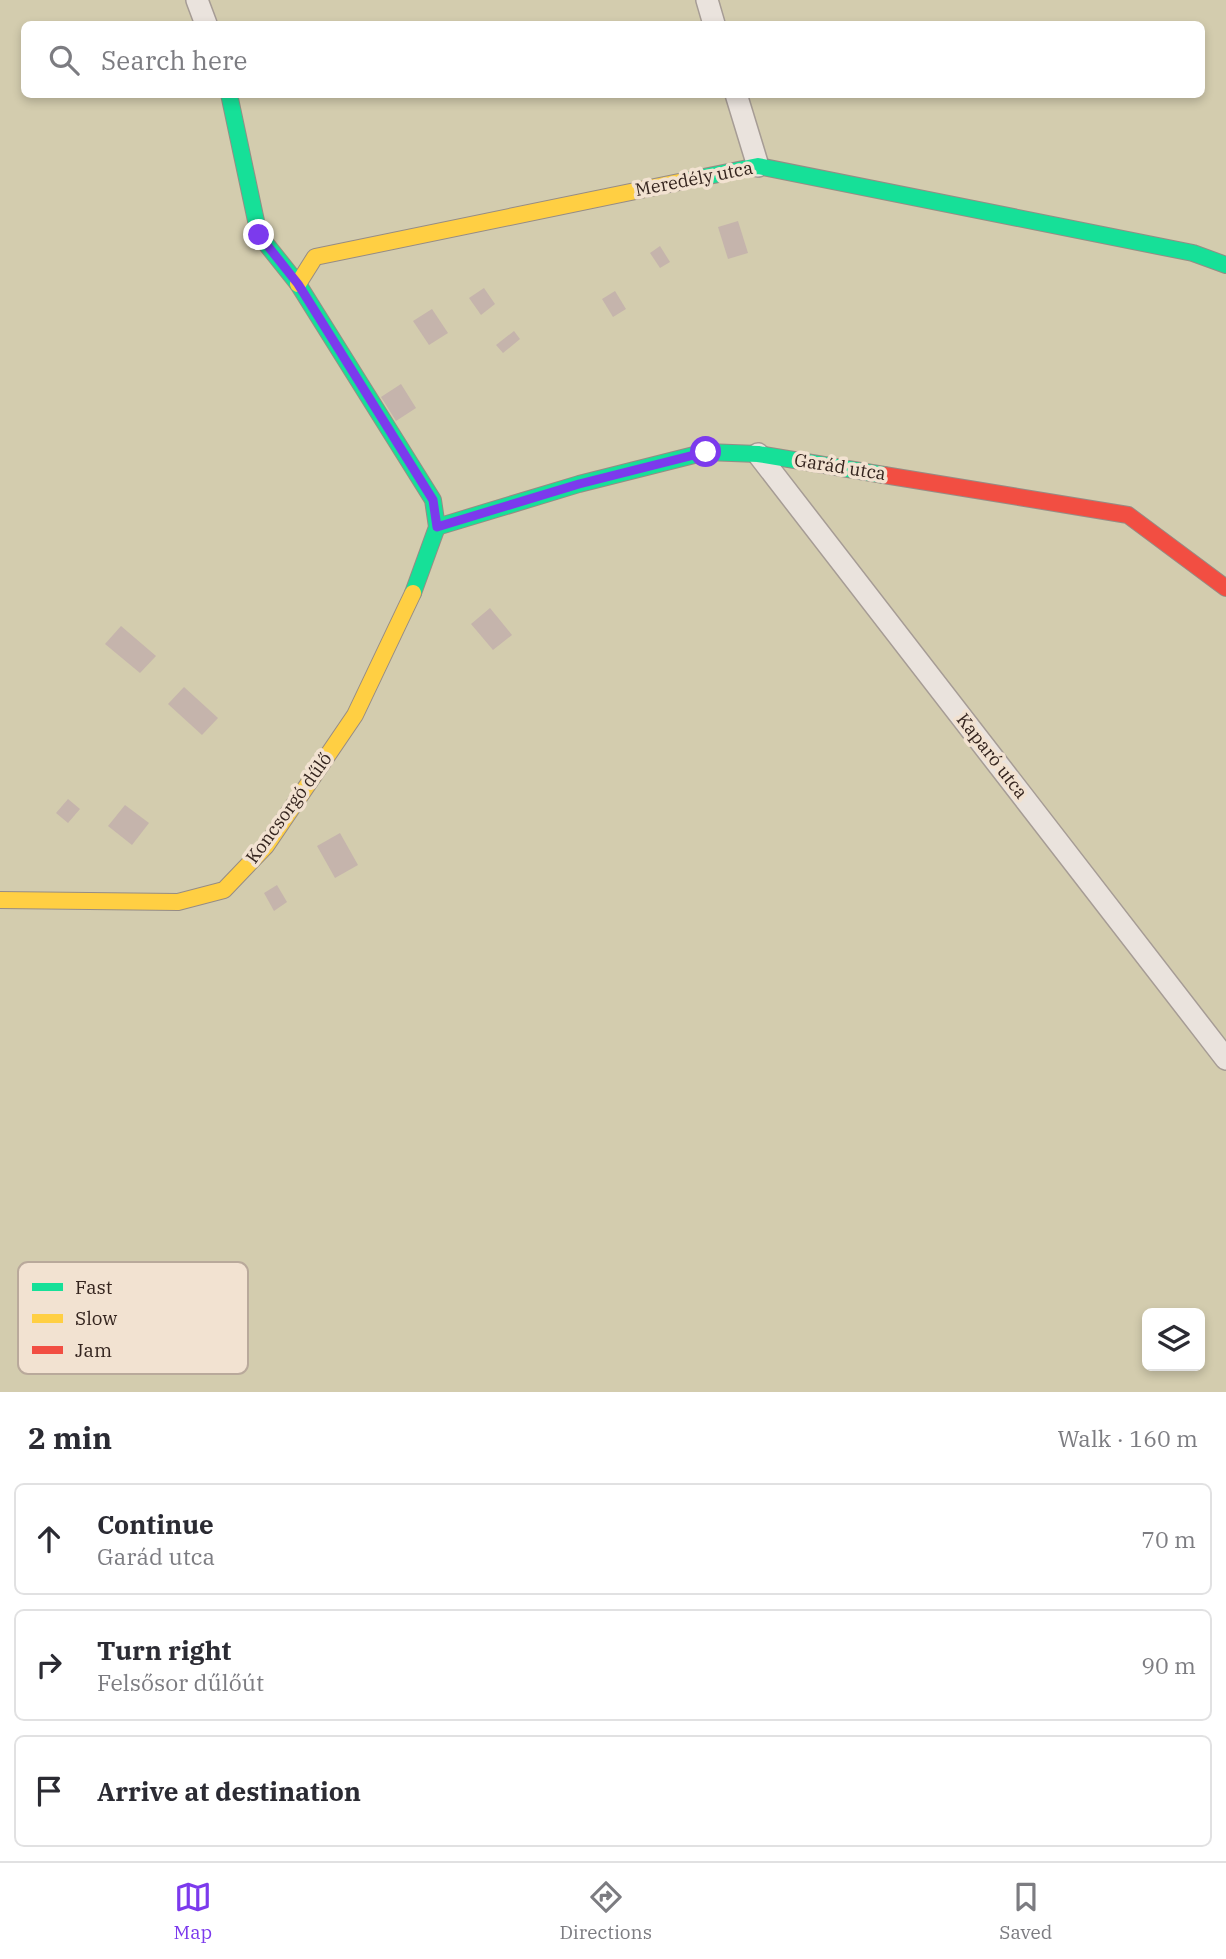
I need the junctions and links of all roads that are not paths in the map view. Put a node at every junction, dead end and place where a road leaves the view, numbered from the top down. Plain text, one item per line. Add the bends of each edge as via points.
1 (197, 0) edge
2 (707, 0) edge
3 (205, 21) edge
4 (713, 21) edge
5 (230, 98) edge
6 (737, 98) edge
7 (758, 166) junction
8 (1226, 265) edge
9 (298, 284) junction
10 (758, 454) junction
11 (436, 521) junction
12 (1226, 588) edge
13 (0, 900) edge
14 (1226, 1059) edge

1 - 3 street
2 - 4 street
5 - 9 street via 259,235
6 - 7 street
7 - 8 street, Meredély utca via 1193,253
7 - 9 street, Meredély utca via 315,257
9 - 11 street via 433,500
10 - 11 street, Garád utca via 706,452
10 - 12 street, Garád utca via 1128,514
10 - 14 street, Kaparó utca
11 - 13 street, Koncsorgó dűlő via 420,578 355,715 266,846 224,890 178,902

